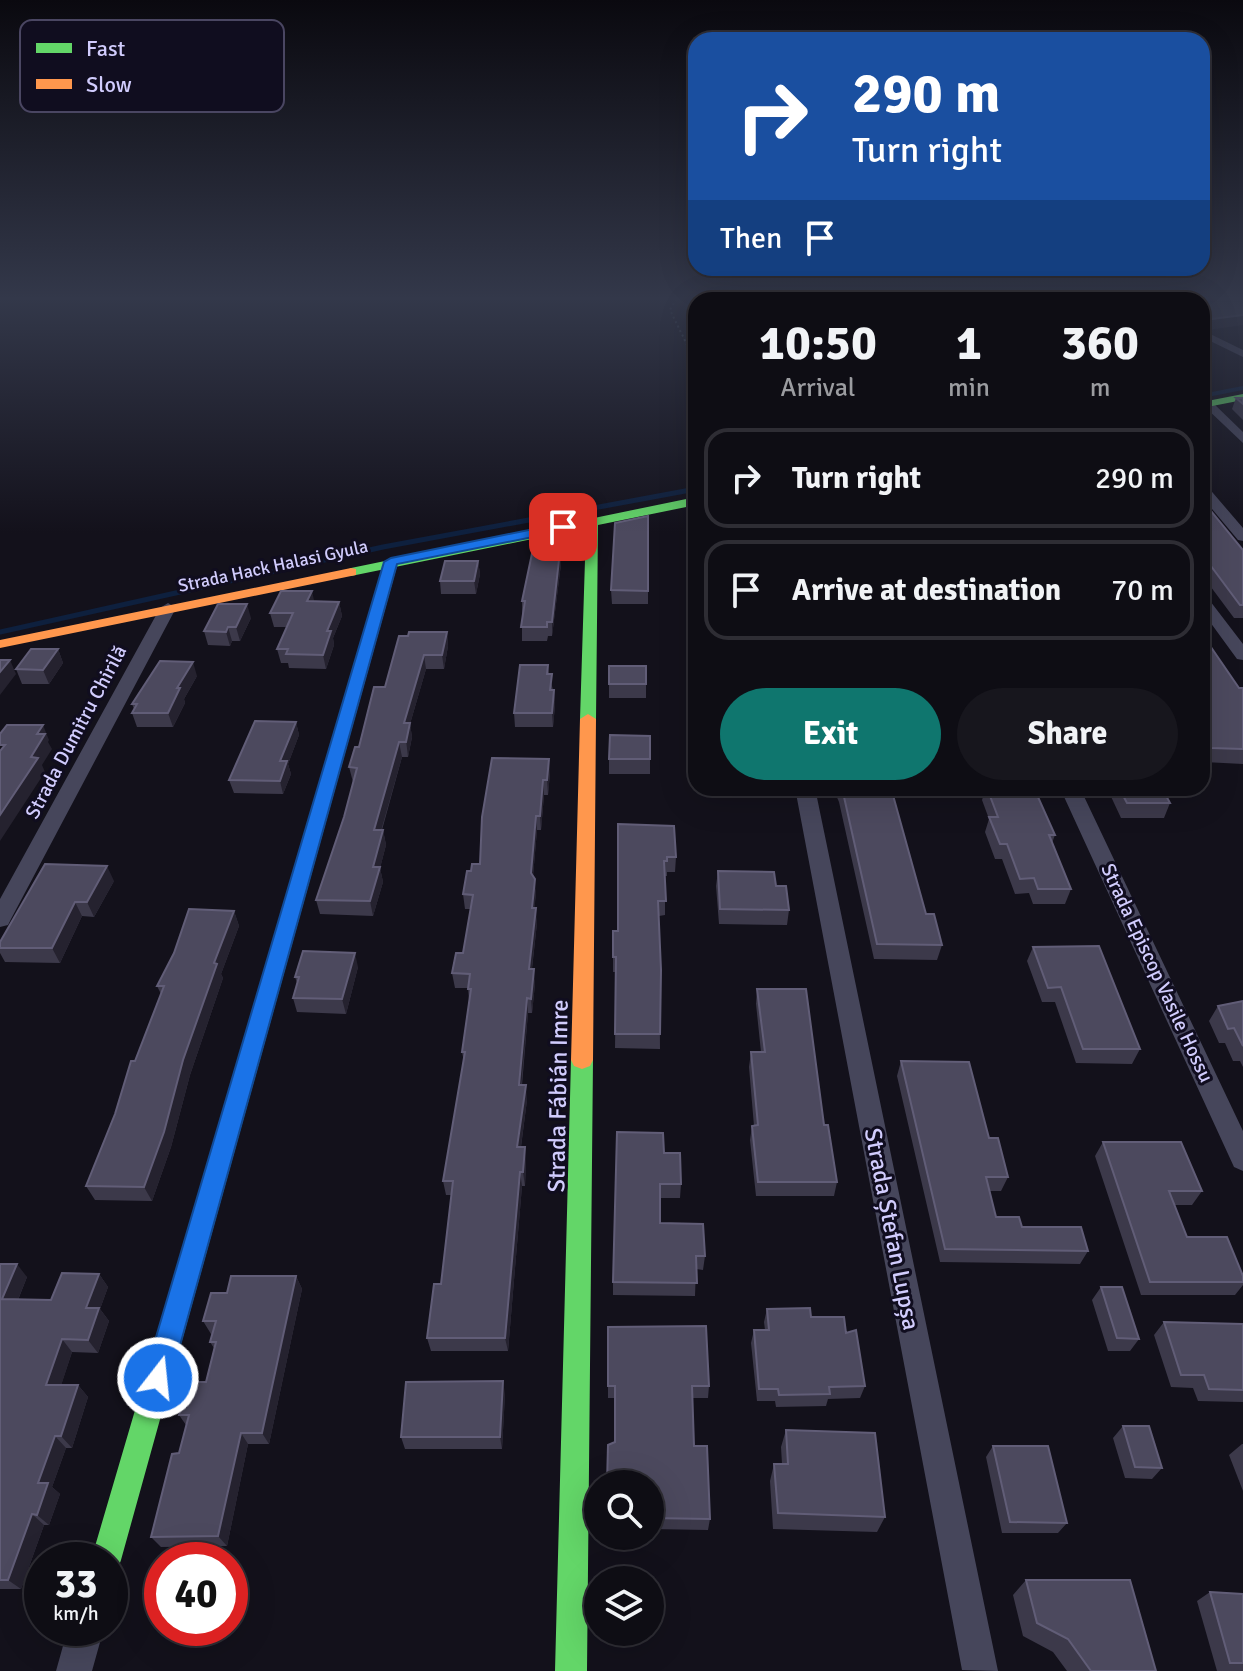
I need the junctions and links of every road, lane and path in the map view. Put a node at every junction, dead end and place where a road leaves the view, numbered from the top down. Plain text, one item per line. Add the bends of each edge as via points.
1 (1243, 397) edge
2 (1210, 403) edge
3 (1210, 409) edge
4 (1243, 439) edge
5 (1210, 498) edge
6 (688, 503) edge
7 (592, 521) junction
8 (1243, 537) edge
9 (391, 562) junction
10 (168, 608) junction
11 (1210, 611) edge
12 (0, 644) edge
13 (1243, 655) edge
14 (807, 796) edge
15 (1074, 796) edge
16 (0, 919) edge
17 (1243, 1159) edge
18 (111, 1542) edge
19 (81, 1646) edge
20 (74, 1671) edge
21 (571, 1671) edge
22 (981, 1671) edge

1 - 2 street
3 - 4 street
5 - 8 street
6 - 7 street, Strada Hack Halasi Gyula
7 - 9 street, Strada Hack Halasi Gyula
7 - 21 street, Strada Fábián Imre
9 - 10 street, Strada Hack Halasi Gyula
9 - 18 street
10 - 12 street, Strada Hack Halasi Gyula
10 - 16 street, Strada Dumitru Chirilă
11 - 13 street
14 - 22 street, Strada Ștefan Lupșa
15 - 17 street, Strada Episcop Vasile Hossu
19 - 20 street

